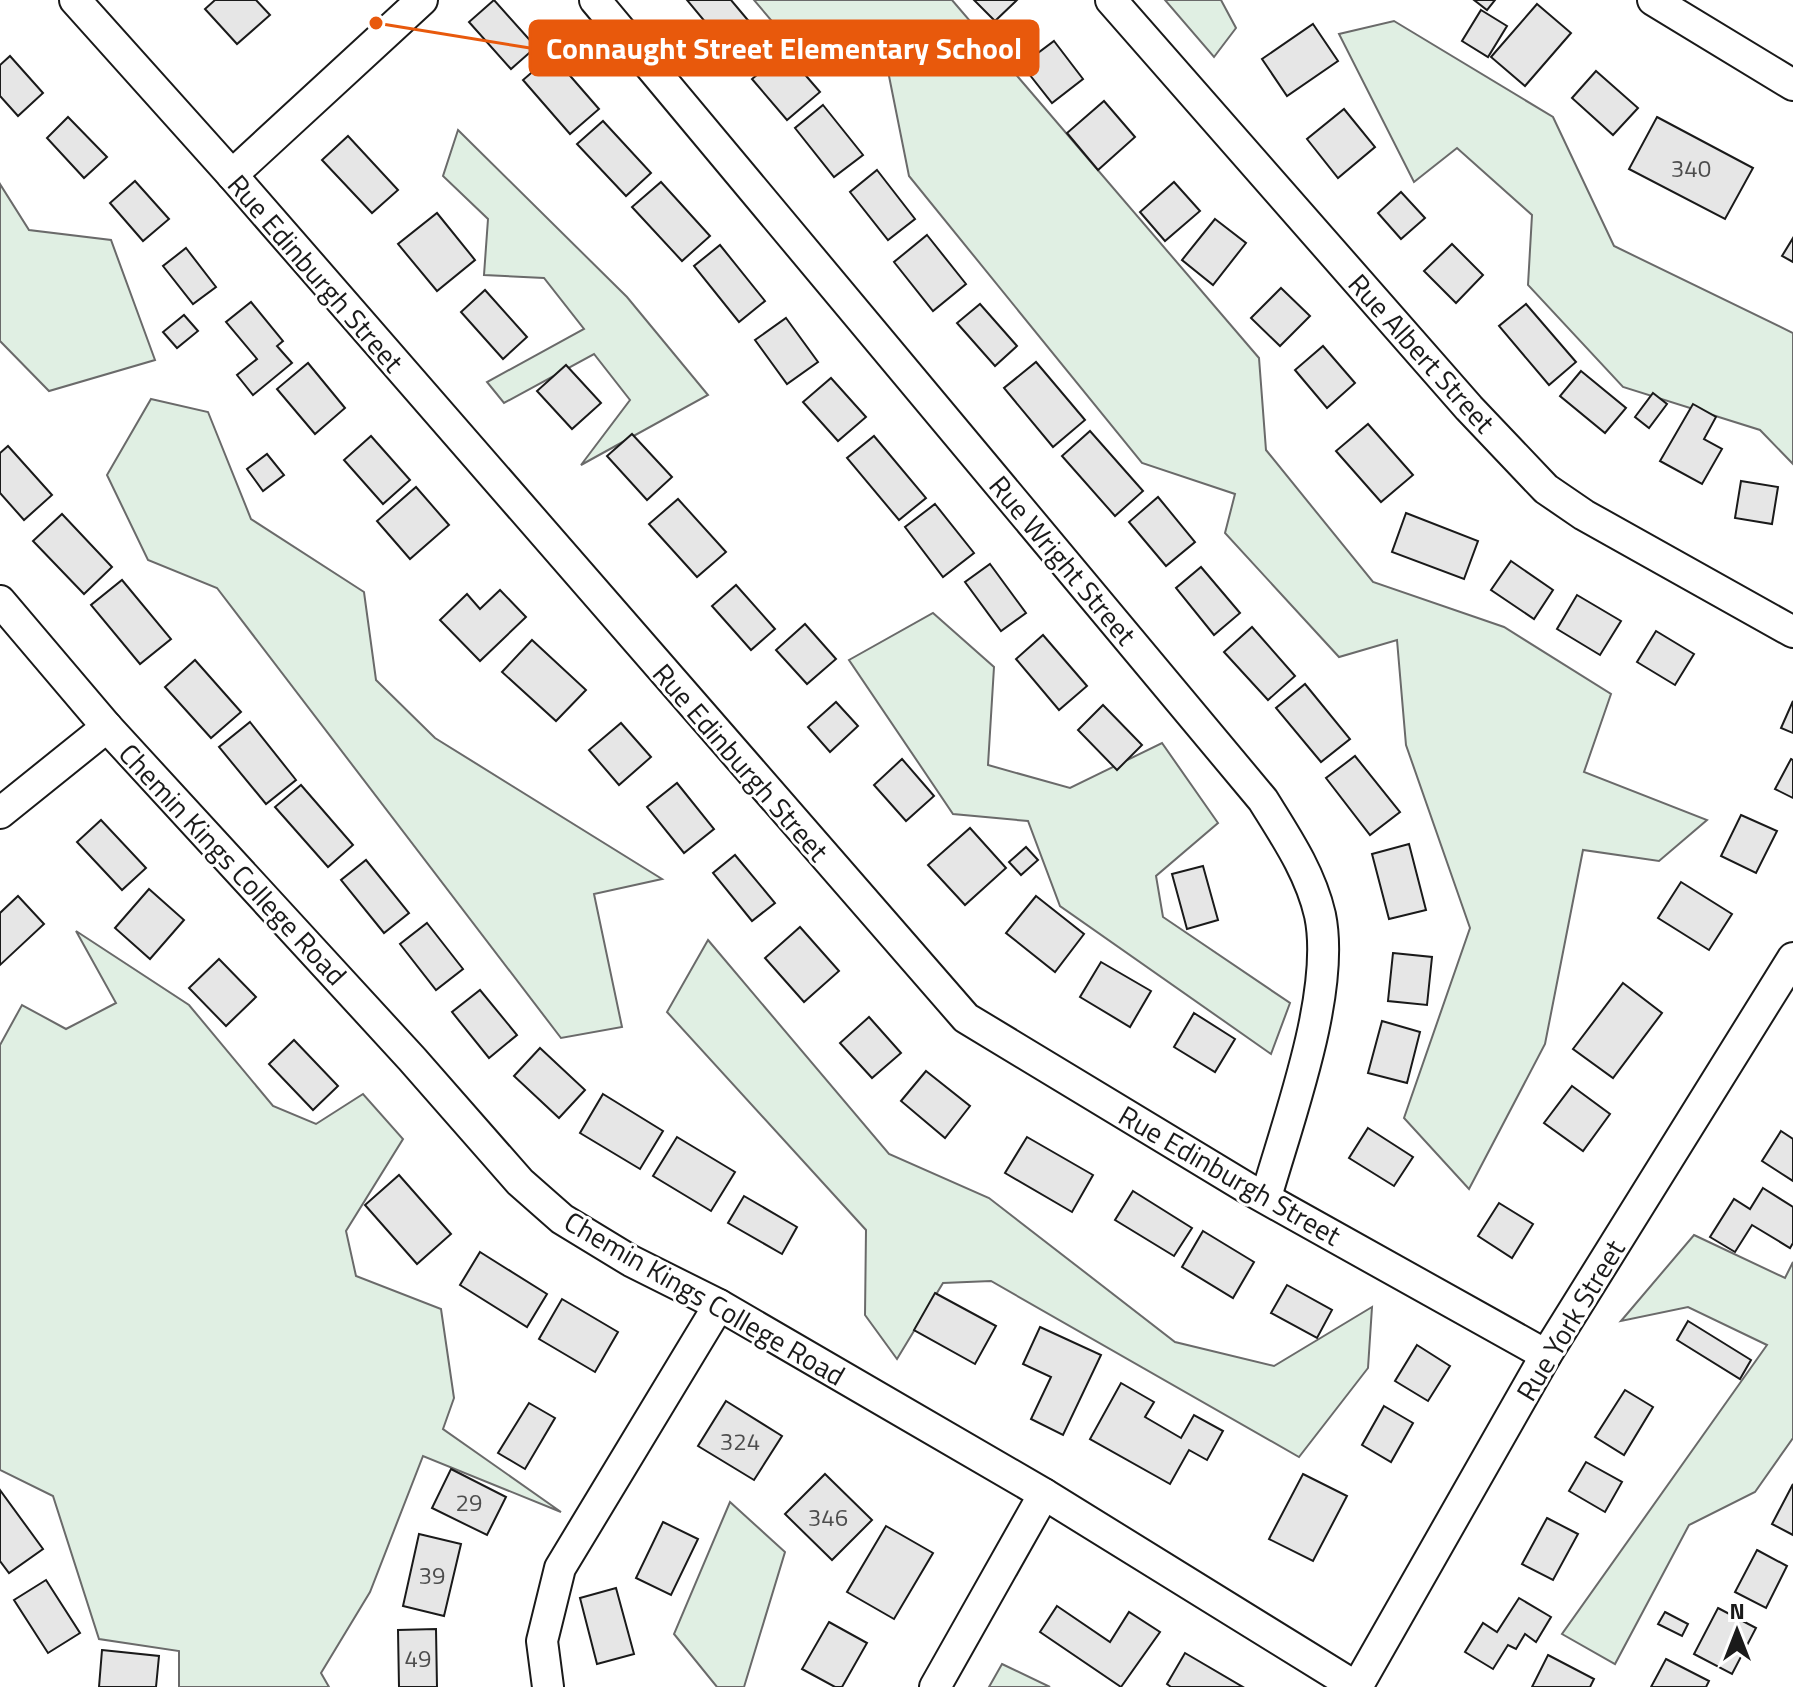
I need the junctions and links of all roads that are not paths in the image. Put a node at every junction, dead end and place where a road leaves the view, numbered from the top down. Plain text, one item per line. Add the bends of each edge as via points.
1 (75, 0) edge
2 (422, 0) edge
3 (595, 0) edge
4 (1111, 0) edge
5 (1653, 0) edge
6 (1793, 85) edge
7 (232, 175) junction
8 (0, 601) edge
9 (1793, 632) edge
10 (107, 727) junction
11 (0, 813) edge
12 (1793, 958) edge
13 (1266, 1197) junction
14 (719, 1305) junction
15 (1546, 1355) junction
16 (1044, 1494) junction
17 (548, 1687) edge
18 (935, 1687) edge
19 (1356, 1687) edge

1 - 7 street, Rue Edinburgh Street
2 - 7 street
3 - 13 street, Rue Wright Street via 1263,800 1301,859 1320,916 1324,964 1317,1011
4 - 9 street, Rue Albert Street via 1546,489
5 - 6 street
7 - 13 street, Rue Edinburgh Street via 966,1018
8 - 10 street, Chemin Kings College Road
10 - 11 street
10 - 14 street, Chemin Kings College Road via 520,1182 562,1219
12 - 15 street, Rue York Street
13 - 15 street, Rue Edinburgh Street
14 - 16 street, Chemin Kings College Road
14 - 17 street via 560,1568 542,1641
15 - 19 street, Rue York Street
16 - 18 street
16 - 19 street, Chemin Kings College Road

